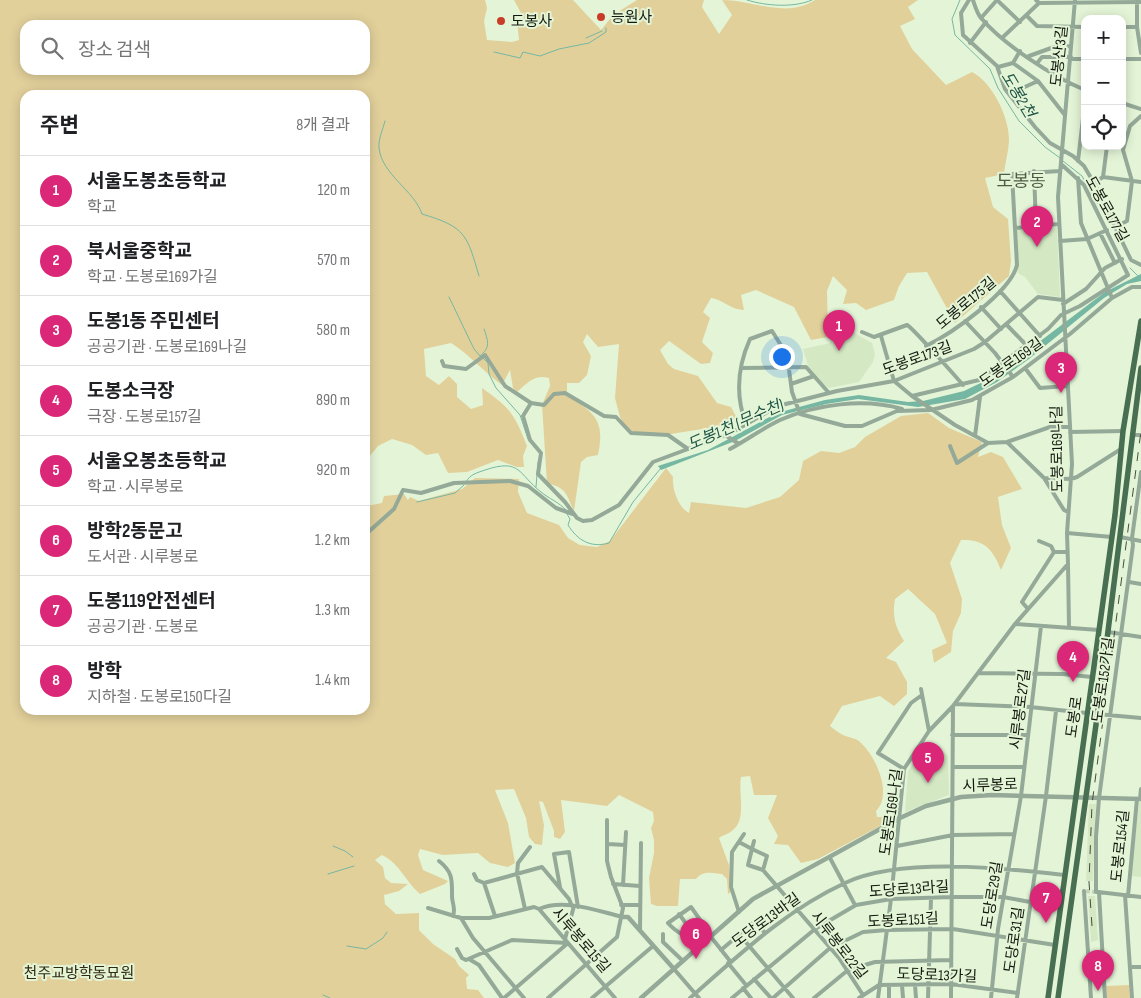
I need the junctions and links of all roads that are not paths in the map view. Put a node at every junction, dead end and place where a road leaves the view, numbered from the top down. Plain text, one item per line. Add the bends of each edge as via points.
1 (971, 0) edge
2 (997, 0) edge
3 (1037, 1) edge
4 (1103, 1) edge
5 (1117, 1) edge
6 (1075, 2) edge
7 (1139, 2) edge
8 (1027, 16) junction
9 (981, 18) junction
10 (986, 22) junction
11 (1020, 22) junction
12 (1073, 27) junction
13 (1081, 27) edge
14 (1126, 27) edge
15 (1137, 27) junction
16 (1002, 38) junction
17 (970, 43) junction
18 (1071, 46) junction
19 (1020, 51) junction
20 (1141, 53) edge
21 (1029, 56) junction
22 (1070, 58) junction
23 (1081, 59) edge
24 (1126, 59) edge
25 (1141, 59) edge
26 (1038, 62) junction
27 (1013, 63) junction
28 (998, 67) junction
29 (1038, 81) junction
30 (1068, 83) junction
31 (1081, 88) edge
32 (1009, 94) junction
33 (1126, 105) edge
34 (1141, 109) edge
35 (1064, 114) junction
36 (1141, 116) edge
37 (1126, 136) edge
38 (1081, 143) edge
39 (1062, 150) junction
40 (1106, 150) edge
41 (1124, 150) edge
42 (1078, 161) junction
43 (1061, 163) junction
44 (1034, 171) junction
45 (1060, 171) junction
46 (1103, 177) junction
47 (1078, 178) junction
48 (1132, 181) junction
49 (1141, 182) edge
50 (1094, 183) junction
51 (1059, 224) junction
52 (1036, 227) junction
53 (1115, 227) junction
54 (1015, 228) junction
55 (1107, 230) junction
56 (1100, 233) junction
57 (1087, 239) junction
58 (1060, 240) junction
59 (1122, 259) junction
60 (1115, 263) junction
61 (1141, 265) edge
62 (1100, 272) junction
63 (1107, 287) junction
64 (1141, 287) edge
65 (1000, 291) junction
66 (1112, 297) junction
67 (1063, 302) junction
68 (981, 307) junction
69 (1019, 313) junction
70 (1064, 314) junction
71 (965, 321) junction
72 (1141, 321) edge
73 (1006, 324) junction
74 (1001, 329) junction
75 (862, 332) dead end
76 (881, 336) junction
77 (1040, 336) junction
78 (1065, 336) junction
79 (985, 342) junction
80 (926, 346) junction
81 (1027, 346) junction
82 (442, 361) dead end
83 (941, 363) junction
84 (1004, 364) junction
85 (789, 366) junction
86 (741, 368) junction
87 (1025, 368) junction
88 (1141, 368) edge
89 (814, 376) junction
90 (1013, 376) junction
91 (894, 381) junction
92 (791, 384) junction
93 (963, 385) junction
94 (1067, 386) junction
95 (829, 393) junction
96 (913, 397) junction
97 (980, 397) junction
98 (795, 401) junction
99 (530, 403) junction
100 (905, 410) junction
101 (930, 410) junction
102 (799, 413) junction
103 (746, 424) junction
104 (1070, 430) junction
105 (1123, 431) junction
106 (1134, 435) junction
107 (1141, 435) edge
108 (726, 436) junction
109 (975, 436) junction
110 (1007, 442) junction
111 (738, 443) junction
112 (988, 443) junction
113 (950, 446) dead end
114 (688, 449) junction
115 (730, 449) dead end
116 (1121, 449) junction
117 (1141, 472) edge
118 (1044, 478) junction
119 (1071, 479) junction
120 (1068, 512) junction
121 (572, 514) junction
122 (370, 531) edge
123 (1067, 533) junction
124 (1112, 537) junction
125 (1120, 537) junction
126 (1132, 538) junction
127 (1141, 541) edge
128 (1039, 542) dead end
129 (1054, 552) junction
130 (1067, 552) junction
131 (1068, 564) junction
132 (1129, 582) junction
133 (1141, 584) edge
134 (1028, 593) junction
135 (1036, 600) junction
136 (1028, 609) junction
137 (1015, 624) junction
138 (1042, 626) junction
139 (1069, 627) junction
140 (1099, 630) junction
141 (1108, 632) junction
142 (1121, 634) junction
143 (1141, 637) edge
144 (978, 673) junction
145 (1036, 674) junction
146 (1092, 677) junction
147 (921, 689) dead end
148 (922, 695) junction
149 (954, 705) junction
150 (1030, 707) junction
151 (1056, 711) junction
152 (1087, 713) junction
153 (1097, 714) junction
154 (1110, 715) junction
155 (1141, 718) edge
156 (929, 731) junction
157 (952, 735) junction
158 (1027, 736) junction
159 (953, 767) junction
160 (1024, 767) junction
161 (904, 769) junction
162 (1141, 789) edge
163 (1021, 796) junction
164 (1046, 796) junction
165 (1076, 797) junction
166 (1085, 797) junction
167 (953, 798) junction
168 (1099, 798) junction
169 (1139, 799) edge
170 (900, 818) junction
171 (607, 820) dead end
172 (626, 832) dead end
173 (744, 834) dead end
174 (1014, 834) junction
175 (953, 835) junction
176 (754, 841) dead end
177 (739, 842) junction
178 (641, 843) dead end
179 (608, 844) junction
180 (625, 844) junction
181 (897, 846) junction
182 (530, 847) dead end
183 (752, 849) junction
184 (830, 858) junction
185 (439, 861) dead end
186 (953, 868) junction
187 (1008, 868) junction
188 (894, 869) junction
189 (763, 870) junction
190 (1033, 872) junction
191 (517, 873) junction
192 (474, 874) dead end
193 (1064, 876) junction
194 (484, 883) junction
195 (844, 883) junction
196 (613, 884) junction
197 (623, 885) junction
198 (640, 886) junction
199 (776, 887) junction
200 (1073, 888) junction
201 (561, 889) junction
202 (1097, 892) junction
203 (1126, 896) junction
204 (952, 897) junction
205 (1003, 897) junction
206 (930, 898) junction
207 (1141, 898) edge
208 (891, 899) junction
209 (1030, 902) junction
210 (640, 905) junction
211 (855, 905) junction
212 (575, 906) junction
213 (621, 906) junction
214 (428, 908) dead end
215 (525, 909) junction
216 (539, 909) junction
217 (796, 909) junction
218 (739, 912) junction
219 (679, 914) junction
220 (453, 916) junction
221 (495, 916) junction
222 (623, 917) junction
223 (461, 918) junction
224 (814, 929) junction
225 (931, 929) junction
226 (953, 929) junction
227 (640, 930) junction
228 (887, 930) junction
229 (693, 933) junction
230 (765, 933) junction
231 (663, 934) dead end
232 (740, 934) junction
233 (689, 936) junction
234 (997, 936) junction
235 (710, 937) junction
236 (566, 941) junction
237 (1026, 941) junction
238 (1055, 945) junction
239 (653, 946) junction
240 (699, 947) junction
241 (749, 947) junction
242 (830, 948) junction
243 (457, 949) dead end
244 (721, 950) junction
245 (485, 952) junction
246 (469, 959) junction
247 (930, 960) junction
248 (951, 960) junction
249 (683, 961) junction
250 (882, 961) junction
251 (729, 962) junction
252 (586, 964) junction
253 (1141, 967) edge
254 (766, 968) junction
255 (1130, 968) junction
256 (674, 969) junction
257 (848, 970) junction
258 (754, 979) junction
259 (951, 984) junction
260 (879, 985) junction
261 (889, 985) junction
262 (902, 985) junction
263 (915, 985) junction
264 (928, 985) junction
265 (606, 986) junction
266 (516, 987) junction
267 (744, 987) junction
268 (784, 988) junction
269 (992, 989) junction
270 (1018, 993) junction
271 (695, 994) junction
272 (861, 996) edge
273 (503, 998) edge
274 (524, 998) edge
275 (548, 998) edge
276 (592, 998) edge
277 (616, 998) edge
278 (641, 998) edge
279 (690, 998) edge
280 (699, 998) edge
281 (732, 998) edge
282 (751, 998) edge
283 (772, 998) edge
284 (793, 998) edge
285 (814, 998) edge
286 (878, 998) edge
287 (889, 998) edge
288 (903, 998) edge
289 (916, 998) edge
290 (928, 998) edge
291 (952, 998) edge
292 (990, 998) edge
293 (1017, 998) edge
294 (1048, 998) edge
295 (1058, 998) edge
296 (1090, 998) edge
297 (1105, 998) edge
298 (1132, 998) edge

1 - 9 street
1 - 17 street, 도봉로177길 via 962,12 960,23 963,35
2 - 9 street
2 - 11 street
3 - 6 street
3 - 8 street
4 - 5 street
4 - 6 street
5 - 7 street
6 - 12 street, 도봉산3길
7 - 15 street
8 - 11 street
8 - 12 street via 1037,26
9 - 10 street
10 - 16 street
10 - 17 street
11 - 16 street
12 - 13 street
12 - 18 street, 도봉산3길
14 - 15 street
15 - 20 street
16 - 19 street
17 - 28 street, 도봉로177길
18 - 21 street via 1054,47
18 - 22 street, 도봉산3길
19 - 21 street
19 - 27 street
21 - 26 street
22 - 23 street
22 - 26 street via 1042,57
22 - 30 street, 도봉산3길
24 - 25 street
26 - 30 street
27 - 28 street
27 - 29 street, 도봉산3길
28 - 32 street, 도봉로177길
29 - 32 street
29 - 35 street, 도봉산3길
30 - 31 street
30 - 35 street, 도봉산3길
32 - 39 street, 도봉로177길 via 1043,136
33 - 34 street
35 - 39 street, 도봉산3길
36 - 37 street via 1130,126
38 - 42 street
39 - 42 street, 도봉로177길
39 - 43 street, 도봉산3길
40 - 46 street
41 - 48 street
42 - 50 street, 도봉로177길
43 - 45 street, 도봉산3길
43 - 47 street, 도봉로177길
44 - 45 street, 도봉로175길
44 - 52 street
44 - 54 street, 도봉로175길 via 1012,174
45 - 51 street, 도봉산3길
46 - 48 street
46 - 50 street
47 - 55 street, 도봉로177길
47 - 57 street via 1080,218
48 - 49 street
48 - 53 street via 1127,221
50 - 53 street, 도봉로177길
51 - 52 street
51 - 58 street, 도봉산3길
52 - 54 street
53 - 61 street, 도봉로177길 via 1132,261
54 - 65 street, 도봉로175길 via 1015,272
55 - 56 street
55 - 59 street, 도봉로177길
56 - 57 street
56 - 60 street
57 - 58 street
57 - 62 street
58 - 67 street, 도봉로169나길
59 - 60 street
59 - 63 street, 도봉로177길 via 1128,275
60 - 62 street
62 - 63 street
62 - 67 street via 1086,289
63 - 66 street
63 - 70 street
64 - 66 street, 도봉로169길
65 - 68 street, 도봉로175길
65 - 69 street
66 - 78 street, 도봉로169길
67 - 69 street, 도봉로173길 via 1038,297
67 - 70 street, 도봉로169나길
68 - 71 street, 도봉로175길
68 - 74 street
69 - 73 street, 도봉로173길
69 - 77 street
70 - 77 street
70 - 78 street, 도봉로169나길
71 - 79 street
71 - 80 street, 도봉로175길
72 - 105 main road, 도봉로
73 - 74 street, 도봉로173길
73 - 81 street
74 - 79 street, 도봉로173길
75 - 76 street via 870,337
76 - 80 street via 907,325
76 - 91 street
77 - 81 street
78 - 87 street, 도봉로169길
78 - 94 street, 도봉로169나길
79 - 83 street, 도봉로173길
79 - 84 street
80 - 83 street
81 - 84 street
82 - 99 street via 444,366 466,369 485,354 502,383
83 - 91 street, 도봉로173길
83 - 93 street
84 - 90 street
84 - 93 street via 979,380
85 - 86 street
85 - 86 street via 786,352 772,331 750,339
85 - 89 street via 808,368
85 - 92 street
86 - 103 street via 738,396
87 - 90 street, 도봉로169길
87 - 94 street via 1040,388
88 - 106 main road, 도봉로
89 - 92 street
89 - 95 street
90 - 97 street, 도봉로169길
91 - 95 street, 도봉로173길
91 - 96 street
92 - 98 street
93 - 96 street
94 - 104 street, 도봉로169나길
95 - 98 street, 도봉로173길
96 - 101 street
97 - 101 street, 도봉로169길
97 - 109 street
98 - 102 street
98 - 103 street, 도봉로173길 via 773,407
99 - 114 street via 544,405 554,394 565,393 604,416 616,417 631,433 668,435
99 - 121 street via 523,416 530,440 541,452 538,474 566,502
100 - 101 street, 도봉로169길
100 - 102 street, 도봉로169길 via 882,404 855,403
100 - 102 street, 도봉로169길 via 862,426 844,426
101 - 109 street
102 - 111 street, 도봉로169길
103 - 108 street, 도봉로173길
104 - 105 street
104 - 110 street via 1040,429
104 - 119 street, 도봉로169나길
105 - 116 main road, 도봉로
106 - 107 street
106 - 125 main road, 도봉로
108 - 111 street
108 - 114 street
109 - 112 street
110 - 112 street
110 - 118 street
111 - 115 street, 도봉로169길
112 - 113 street via 957,464
114 - 121 street via 652,463 625,499 610,511 587,521
116 - 119 street via 1086,473
116 - 124 main road, 도봉로
117 - 126 street, 도봉로152가길
118 - 119 street
118 - 120 street
119 - 120 street, 도봉로169나길
120 - 123 street, 도봉로169나길
121 - 122 street via 562,511 524,484 504,481 454,483 421,493 403,490 394,509
123 - 124 street
123 - 130 street, 도봉로169나길
124 - 140 main road, 도봉로
125 - 126 street
125 - 141 main road, 도봉로
126 - 127 street
126 - 132 street, 도봉로152가길
128 - 129 street via 1051,546
129 - 130 street
129 - 134 street
130 - 131 street, 도봉로169나길
131 - 135 street, 도봉로169나길
131 - 139 street, 도봉로169나길
132 - 133 street
132 - 142 street, 도봉로152가길
134 - 135 street
134 - 136 street via 1022,603
135 - 136 street, 도봉로169나길
136 - 137 street, 도봉로169나길
137 - 138 street
137 - 144 street, 도봉로169나길
138 - 139 street
138 - 145 street, 시루봉로27길
139 - 140 street
140 - 146 main road, 도봉로
141 - 142 street
141 - 153 main road, 도봉로
142 - 143 street
142 - 154 street, 도봉로152가길
144 - 145 street
144 - 149 street, 도봉로169나길
145 - 146 street
145 - 150 street, 시루봉로27길
146 - 152 main road, 도봉로
147 - 148 street
148 - 156 street
148 - 161 street via 911,703 878,752
149 - 150 street
149 - 156 street, 도봉로169나길
149 - 157 street
150 - 151 street
150 - 158 street, 시루봉로27길
151 - 152 street
151 - 164 street, 도당로31길
152 - 165 main road, 도봉로
153 - 154 street
153 - 166 main road, 도봉로
154 - 155 street
154 - 168 street, 도봉로152가길
156 - 161 street, 도봉로169나길
157 - 158 street
157 - 159 street
158 - 160 street, 시루봉로27길
159 - 160 street
159 - 167 street
160 - 163 street, 시루봉로27길
161 - 170 street, 도봉로169나길
162 - 169 street
163 - 164 street, 시루봉로
163 - 167 street, 시루봉로
163 - 174 street, 도당로29길
164 - 165 street, 시루봉로
164 - 190 street, 도당로31길
165 - 166 street, 도봉로154길
165 - 193 main road, 도봉로
166 - 168 street, 도봉로154길
166 - 200 main road, 도봉로
167 - 170 street, 시루봉로
167 - 175 street
168 - 169 street, 도봉로154길
168 - 202 street, 도봉로152가길
169 - 203 street, 도봉로154길
170 - 181 street, 도봉로169나길
170 - 184 street, 시루봉로
171 - 179 street
172 - 180 street
173 - 177 street
174 - 175 street
174 - 187 street, 도당로29길
175 - 181 street
175 - 186 street
176 - 183 street
177 - 183 street
177 - 218 street via 732,852 731,876
178 - 198 street
179 - 180 street
179 - 196 street via 607,861
180 - 197 street
181 - 188 street, 도봉로169나길
182 - 191 street via 518,863
183 - 189 street via 766,854
183 - 189 street via 748,865
184 - 195 street
184 - 199 street, 시루봉로
185 - 220 street via 446,866 454,882
186 - 187 street, 도당로13바길
186 - 188 street, 도당로13바길
186 - 204 street
187 - 190 street, 도당로13바길
187 - 205 street, 도당로29길
188 - 195 street, 도당로13바길
188 - 208 street, 도봉로169나길
189 - 199 street
190 - 193 street, 도당로13바길
190 - 209 street, 도당로31길
191 - 194 street
191 - 201 street via 542,867
191 - 215 street
192 - 194 street
193 - 238 main road, 도봉로
194 - 221 street
195 - 211 street
195 - 217 street, 도당로13바길
196 - 197 street
196 - 213 street
197 - 198 street
198 - 210 street
199 - 217 street, 시루봉로22길
199 - 218 street, 시루봉로 via 753,899
200 - 295 main road, 도봉로
200 - 296 street via 1085,891
201 - 212 street
201 - 212 street via 554,854 570,852
202 - 203 street
202 - 297 street, 도봉로152가길
203 - 207 street
203 - 255 street, 도봉로154길
204 - 205 street, 도당로13라길
204 - 206 street, 도당로13라길
204 - 226 street
205 - 209 street, 도당로13라길
205 - 234 street, 도당로29길
206 - 208 street, 도당로13라길
206 - 225 street
208 - 211 street, 도당로13라길
208 - 228 street, 도봉로169나길
209 - 237 street, 도당로31길
210 - 213 street
210 - 227 street
211 - 224 street, 도당로13라길
212 - 216 street
212 - 222 street
212 - 236 street
213 - 222 street
214 - 220 street, 시루봉로15길
215 - 216 street, 시루봉로15길
215 - 221 street, 시루봉로15길
216 - 236 street, 시루봉로15길
217 - 224 street, 시루봉로22길
217 - 230 street, 도당로13바길
218 - 235 street, 시루봉로
219 - 229 street
219 - 229 street via 691,907 698,915 703,924
219 - 233 street via 668,923 677,934
220 - 223 street, 시루봉로15길
221 - 223 street, 시루봉로15길
222 - 227 street via 628,917
222 - 252 street via 617,937
223 - 245 street via 472,938
224 - 242 street, 시루봉로22길
224 - 254 street, 도당로13라길
225 - 226 street, 도봉로151길
225 - 228 street, 도봉로151길
225 - 247 street
226 - 234 street, 도봉로151길
226 - 248 street
227 - 239 street
228 - 242 street, 도봉로151길 via 855,935
228 - 250 street, 도봉로169나길
229 - 233 street
230 - 232 street via 755,922
230 - 241 street, 도당로13바길
231 - 249 street via 663,942
232 - 241 street
232 - 244 street
233 - 240 street
234 - 237 street, 도봉로151길
234 - 269 street, 도당로29길
235 - 240 street, 시루봉로
235 - 244 street
236 - 245 street via 512,940
236 - 252 street, 시루봉로15길
236 - 266 street
237 - 238 street, 도봉로151길
237 - 270 street, 도당로31길
238 - 294 main road, 도봉로
239 - 256 street
239 - 265 street
240 - 249 street, 시루봉로
241 - 251 street, 도당로13바길
241 - 254 street
242 - 257 street, 시루봉로22길
242 - 268 street, 도봉로151길
243 - 246 street via 463,959
244 - 251 street
245 - 246 street
245 - 266 street
246 - 273 street via 479,965
247 - 248 street
247 - 250 street
247 - 264 street
248 - 259 street
249 - 256 street, 시루봉로
250 - 257 street
250 - 260 street, 도봉로169나길
251 - 267 street
251 - 271 street, 도당로13바길
252 - 265 street, 시루봉로15길
252 - 275 street
253 - 255 street
254 - 258 street, 도당로13라길
254 - 268 street
255 - 298 street, 도봉로154길
256 - 271 street
256 - 278 street, 시루봉로
257 - 272 street, 시루봉로22길
257 - 285 street
258 - 267 street, 도당로13라길
258 - 283 street
259 - 264 street, 도당로13가길
259 - 269 street, 도당로13가길
259 - 291 street
260 - 261 street, 도당로13가길
260 - 272 street, 도당로13가길
260 - 286 street, 도봉로169나길
261 - 262 street, 도당로13가길
261 - 287 street
262 - 263 street, 도당로13가길
262 - 288 street
263 - 264 street, 도당로13가길
263 - 289 street
264 - 290 street
265 - 276 street
265 - 277 street, 시루봉로15길
266 - 273 street
266 - 274 street
267 - 281 street, 도당로13라길
267 - 282 street
268 - 283 street, 도봉로151길
268 - 284 street
269 - 270 street, 도당로13가길
269 - 292 street, 도당로29길
270 - 293 street, 도당로31길
271 - 279 street, 도당로13바길
271 - 280 street

